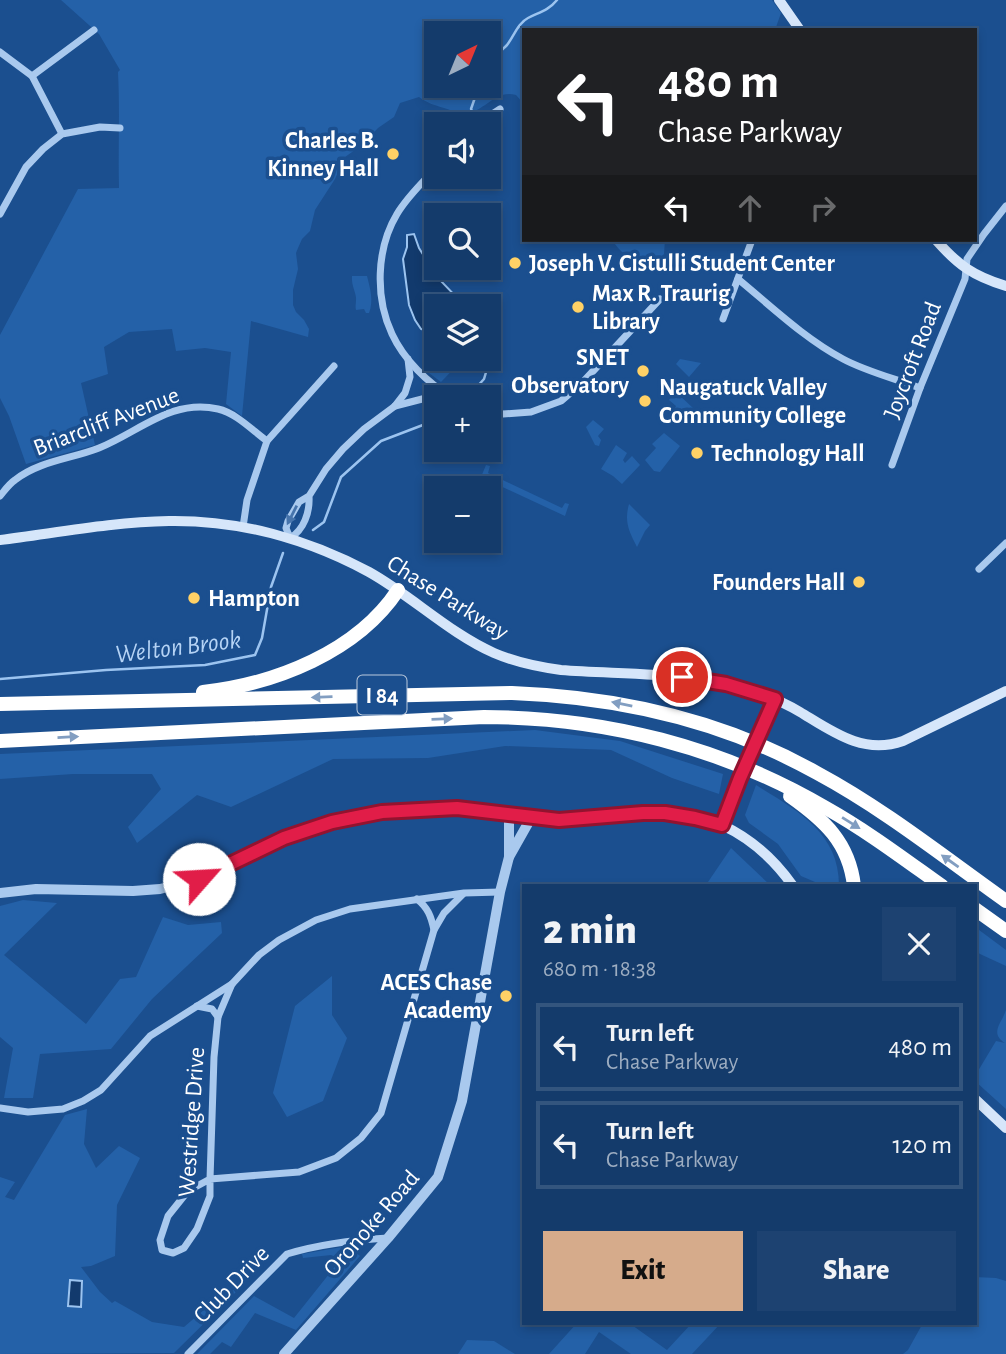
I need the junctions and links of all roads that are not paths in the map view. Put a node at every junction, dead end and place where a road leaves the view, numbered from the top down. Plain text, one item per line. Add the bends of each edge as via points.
1 (779, 0) edge
2 (799, 28) edge
3 (94, 30) dead end
4 (0, 52) edge
5 (32, 76) junction
6 (500, 109) dead end
7 (495, 112) edge
8 (120, 128) dead end
9 (62, 134) junction
10 (424, 181) edge
11 (1006, 206) edge
12 (0, 214) edge
13 (751, 242) edge
14 (938, 242) edge
15 (966, 270) junction
16 (738, 279) junction
17 (1006, 286) edge
18 (660, 299) dead end
19 (723, 319) dead end
20 (408, 359) junction
21 (334, 366) dead end
22 (435, 385) edge
23 (920, 388) junction
24 (424, 399) edge
25 (395, 406) junction
26 (501, 414) edge
27 (267, 441) junction
28 (892, 465) dead end
29 (0, 496) edge
30 (309, 496) junction
31 (243, 527) junction
32 (290, 538) junction
33 (0, 540) edge
34 (1006, 543) edge
35 (979, 569) dead end
36 (398, 590) junction
37 (1006, 691) edge
38 (775, 699) junction
39 (48, 703) junction
40 (0, 704) edge
41 (0, 741) edge
42 (702, 751) junction
43 (509, 814) junction
44 (531, 818) junction
45 (722, 825) junction
46 (509, 857) junction
47 (792, 884) edge
48 (854, 884) edge
49 (939, 884) edge
50 (500, 892) junction
51 (0, 893) edge
52 (464, 893) junction
53 (417, 899) junction
54 (1006, 901) edge
55 (977, 910) edge
56 (434, 930) junction
57 (1006, 931) edge
58 (232, 984) junction
59 (197, 1006) junction
60 (218, 1017) junction
61 (977, 1101) edge
62 (0, 1108) edge
63 (1006, 1128) edge
64 (210, 1179) junction
65 (388, 1238) junction
66 (188, 1354) edge
67 (284, 1354) edge

1 - 2 main road
3 - 5 street
4 - 5 street
5 - 9 street
6 - 7 street
8 - 9 street
9 - 12 street via 26,167
10 - 20 street via 397,214 382,255 380,276 387,322
11 - 15 street, Joycroft Road via 967,260
13 - 16 street
14 - 15 main road
15 - 17 main road
15 - 23 street, Joycroft Road
16 - 19 street
16 - 23 street via 802,332 846,361
18 - 26 street via 561,401 531,412
20 - 22 street
20 - 25 street via 411,377
21 - 27 street
23 - 28 street, Joycroft Road
24 - 25 street
25 - 30 street via 343,449
27 - 29 street, Briarcliff Avenue via 218,409 188,407 102,447 27,472
27 - 31 street
30 - 32 street via 302,527
30 -> 32 street via 299,502 288,521
31 - 32 main road, Chase Parkway
31 - 33 main road, Chase Parkway via 148,523
32 - 36 main road, Chase Parkway via 350,562
34 - 35 street
36 - 38 main road, Chase Parkway via 461,634 509,659 561,670 708,681
36 - 39 highway via 378,615 346,640 262,680 213,691
37 - 38 main road, Chase Parkway via 909,739 880,746 839,736
38 - 45 main road, bridge
39 - 40 highway, I 84
54 -> 39 highway, I 84 via 841,786 792,760 712,727 624,705 512,693
41 -> 42 highway, I 84 via 510,717 620,729
42 - 48 highway via 783,792 812,813 839,841
42 -> 49 highway, I 84 via 755,771 826,807
43 - 44 street
43 - 46 street, Oronoke Road
43 - 51 street via 457,808 363,814 284,838 199,879 160,889
44 - 45 street via 573,820 665,813
44 - 46 street, Oronoke Road
45 - 47 main road via 759,847
46 - 50 street, Oronoke Road
50 - 52 street, Westridge Drive
50 - 65 street, Oronoke Road via 462,1101 438,1177
52 - 53 street, Westridge Drive
52 - 56 street
53 - 56 street via 430,914
53 - 58 street, Westridge Drive via 350,909 316,920 259,955
55 - 57 highway
56 - 64 street via 381,1113 361,1138 336,1158 299,1172
58 - 59 street
58 - 60 street, Westridge Drive
59 - 60 street, Westridge Drive via 212,1009
59 - 62 street via 150,1037 101,1090 83,1101 63,1109 28,1112
60 - 64 street, Westridge Drive
61 - 63 main road
64 - 64 street, Westridge Drive via 188,1191 168,1216 160,1240 162,1250 173,1253 184,1248 197,1229 210,1196
65 - 66 street, Club Drive via 348,1240 287,1254
65 - 67 street, Oronoke Road

